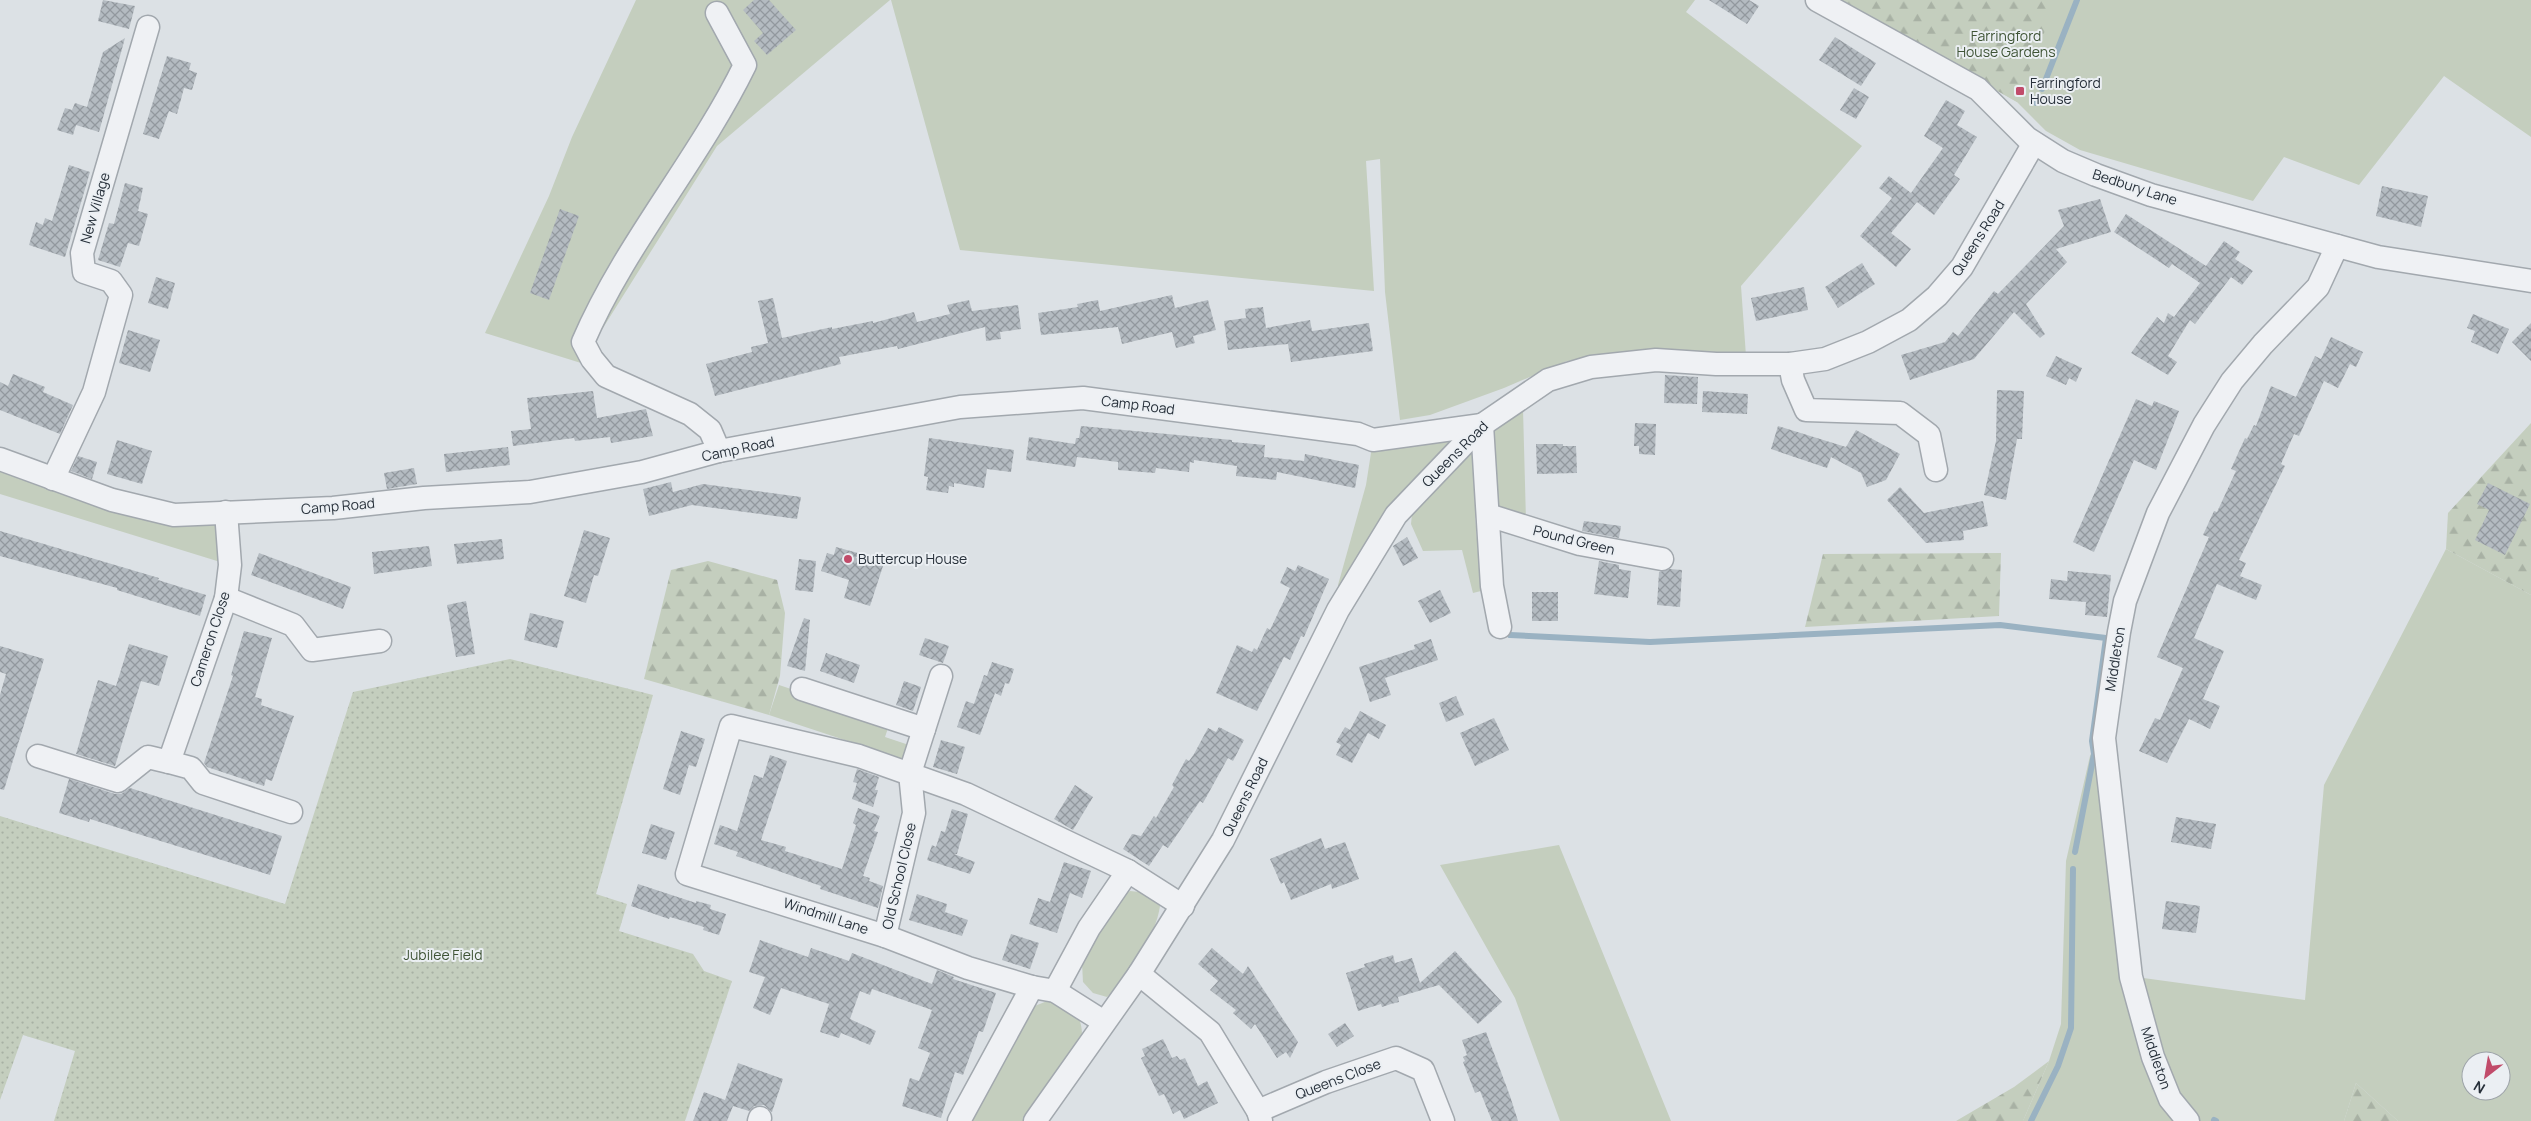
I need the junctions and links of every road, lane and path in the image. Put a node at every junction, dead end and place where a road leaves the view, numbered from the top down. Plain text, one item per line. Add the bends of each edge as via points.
1 (1817, 0) edge
2 (717, 13) dead end
3 (148, 27) dead end
4 (2034, 143) junction
5 (2337, 246) junction
6 (2531, 281) edge
7 (1790, 364) junction
8 (1482, 425) junction
9 (719, 451) junction
10 (0, 459) edge
11 (1936, 470) dead end
12 (53, 479) junction
13 (226, 512) junction
14 (1488, 515) junction
15 (1662, 560) dead end
16 (226, 598) junction
17 (1500, 627) dead end
18 (380, 641) dead end
19 (941, 676) dead end
20 (802, 688) dead end
21 (924, 729) junction
22 (38, 756) dead end
23 (169, 762) junction
24 (910, 773) junction
25 (291, 812) dead end
26 (1128, 871) junction
27 (1183, 906) junction
28 (885, 936) junction
29 (1139, 974) junction
30 (1032, 988) junction
31 (1055, 991) junction
32 (1104, 1022) junction
33 (1260, 1116) edge
34 (959, 1121) edge
35 (1035, 1121) edge
36 (1443, 1121) edge
37 (2188, 1121) edge

1 - 4 street, Bedbury Lane via 1978,89
2 - 9 street via 745,65 724,108 596,312 583,342 592,360 606,376 690,414 710,430
3 - 12 street, New Village via 82,253 84,272 111,281 121,295 94,392
4 - 5 street, Bedbury Lane via 2063,161 2151,195
4 - 7 street, Queens Road via 1962,268 1938,296 1909,320 1868,342 1825,359
5 - 6 street, Bedbury Lane via 2404,263
5 - 37 street, Middleton via 2318,287 2263,344 2232,382 2204,426 2158,513 2125,601 2119,632 2104,738 2131,977 2153,1057 2170,1099
7 - 8 street, Queens Road via 1656,360 1591,366 1548,380
7 - 11 street via 1806,410 1900,413 1929,435
8 - 9 street, Camp Road via 1373,440 1358,434 1083,398 960,406
8 - 14 street
8 - 27 street, Queens Road via 1396,515 1338,610 1224,840
9 - 13 street, Camp Road via 642,472 530,492 424,498 333,508
10 - 12 street, Camp Road
12 - 13 street, Camp Road via 112,500 174,515
13 - 16 street, Cameron Close via 230,565
14 - 15 street, Pound Green via 1580,544
14 - 17 street via 1492,586
16 - 18 street via 293,625 312,650
16 - 23 street, Cameron Close
19 - 21 street, Old School Close
20 - 21 street
21 - 24 street, Old School Close
22 - 23 street via 118,781 148,757
23 - 25 street via 191,768 203,783
24 - 26 street via 966,794
24 - 28 street, Old School Close via 914,813
24 - 28 street, Windmill Lane via 859,756 731,726 688,874
26 - 27 street
26 - 31 street via 1089,928
27 - 29 street, Queens Road
28 - 30 street, Windmill Lane
29 - 32 street, Queens Road
29 - 33 street, Queens Close via 1210,1032
30 - 31 street, Windmill Lane
30 - 34 street
31 - 32 street, Windmill Lane
32 - 35 street, Queens Road
33 - 36 street, Queens Close via 1326,1082 1396,1058 1423,1070

